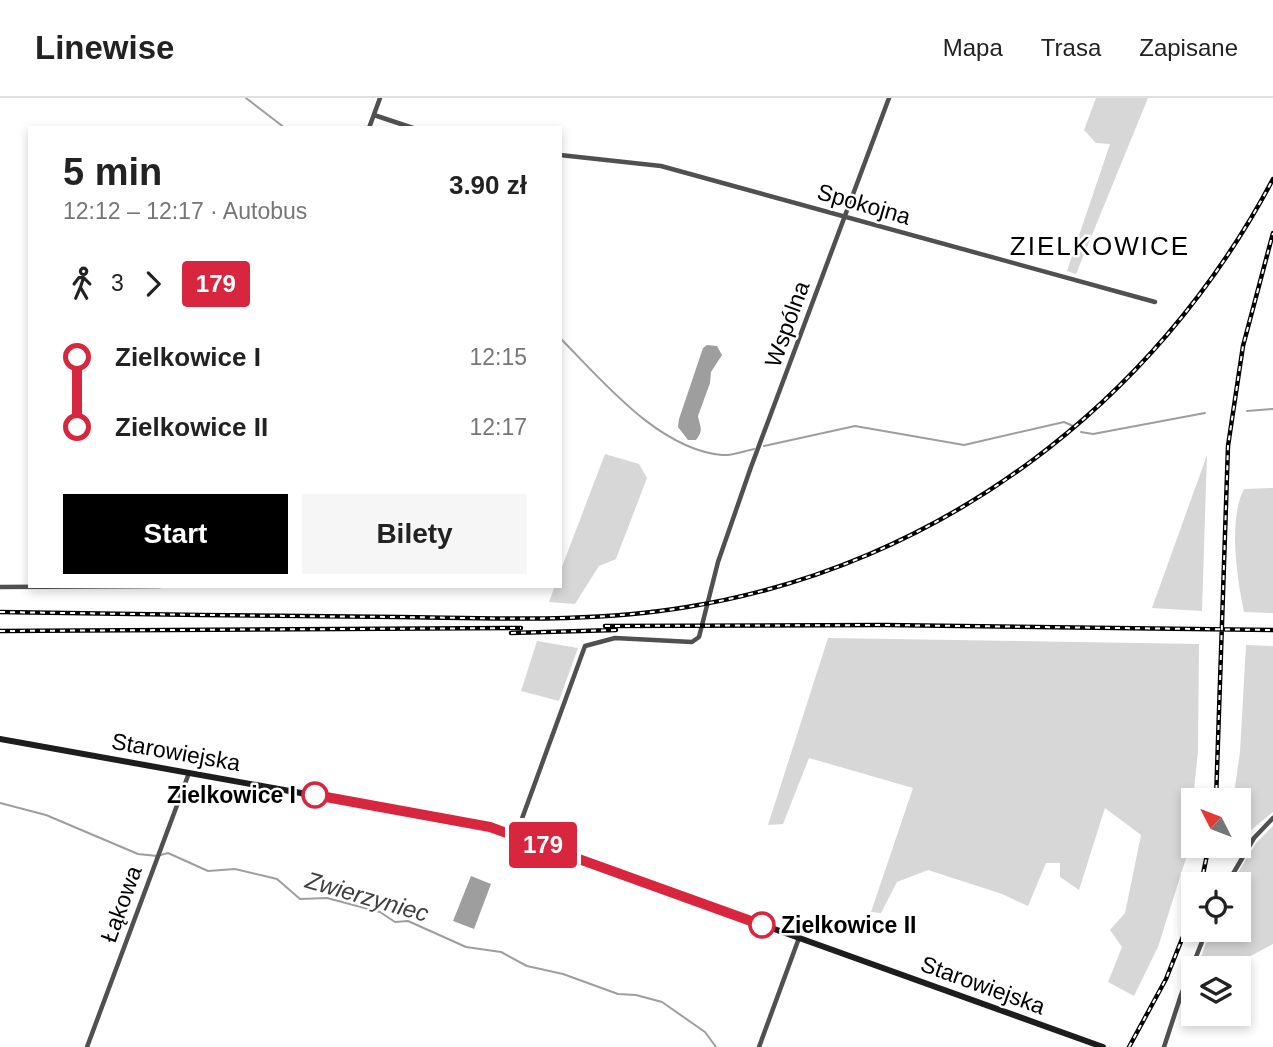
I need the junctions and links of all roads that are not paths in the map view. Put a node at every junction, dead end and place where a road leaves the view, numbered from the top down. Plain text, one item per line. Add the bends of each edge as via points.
1 (380, 98) edge
2 (889, 98) edge
3 (373, 115) junction
4 (370, 126) edge
5 (407, 126) edge
6 (562, 155) edge
7 (844, 217) junction
8 (1155, 302) dead end
9 (0, 587) edge
10 (28, 587) edge
11 (0, 739) edge
12 (189, 772) junction
13 (1273, 818) edge
14 (516, 835) junction
15 (1234, 872) edge
16 (799, 938) junction
17 (1202, 942) edge
18 (86, 1047) edge
19 (759, 1047) edge
20 (1103, 1047) edge
21 (1164, 1047) edge

1 - 3 street
2 - 7 street, Wspólna
3 - 4 street
3 - 5 street
6 - 7 street, Spokojna via 661,166
7 - 8 street, Spokojna
7 - 14 street, Wspólna via 718,562 697,639 615,638 584,646
9 - 10 street
11 - 12 street, Starowiejska
12 - 14 street, Starowiejska via 463,821
12 - 18 street, Łąkowa
13 - 15 street
14 - 16 street, Starowiejska
16 - 19 street
16 - 20 street, Starowiejska
17 - 21 street

